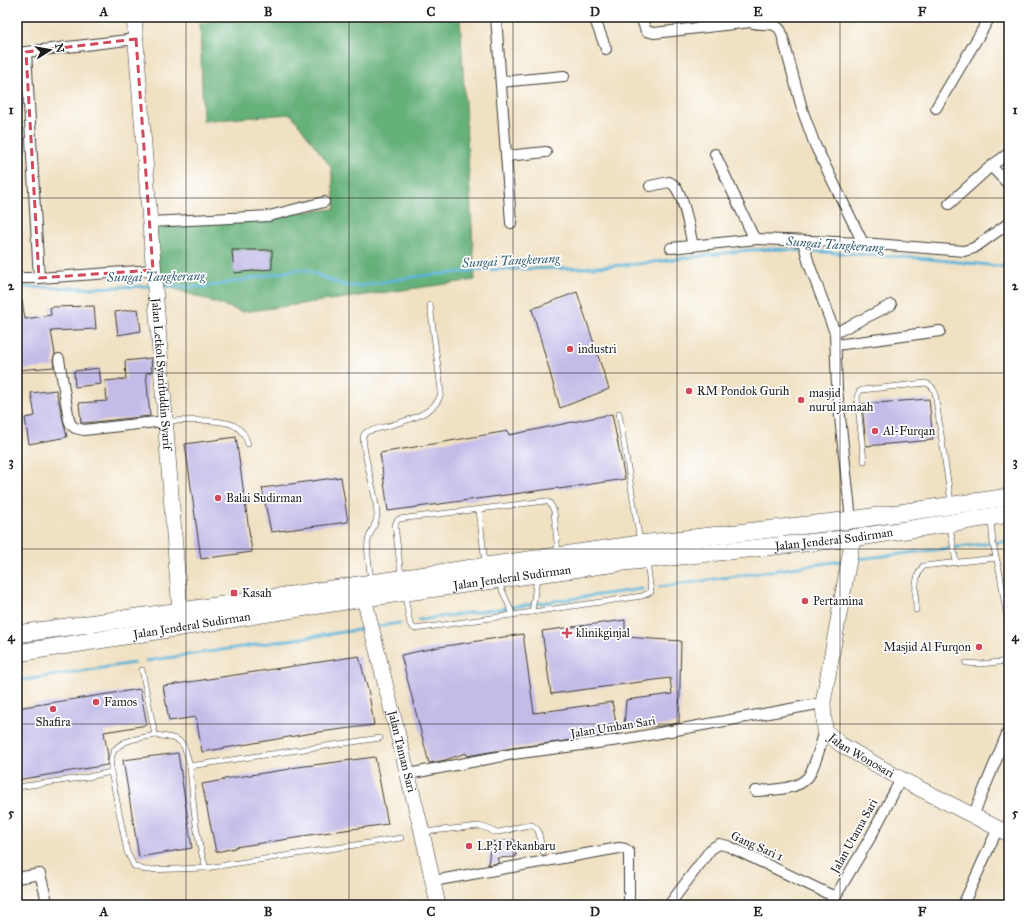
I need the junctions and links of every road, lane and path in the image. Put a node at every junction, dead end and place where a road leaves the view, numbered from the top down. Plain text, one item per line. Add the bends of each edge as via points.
1 (134, 17) edge
2 (496, 17) edge
3 (594, 17) edge
4 (642, 17) edge
5 (990, 17) edge
6 (750, 19) edge
7 (136, 39) junction
8 (606, 49) dead end
9 (22, 53) edge
10 (564, 76) dead end
11 (501, 82) junction
12 (936, 108) dead end
13 (546, 152) dead end
14 (1009, 153) edge
15 (715, 154) dead end
16 (506, 156) junction
17 (991, 166) junction
18 (1009, 185) edge
19 (650, 186) dead end
20 (324, 202) dead end
21 (949, 204) dead end
22 (150, 222) junction
23 (511, 223) dead end
24 (1009, 223) edge
25 (757, 239) junction
26 (803, 241) junction
27 (863, 243) junction
28 (692, 246) junction
29 (671, 248) dead end
30 (154, 272) junction
31 (17, 278) edge
32 (40, 278) junction
33 (430, 305) dead end
34 (891, 305) dead end
35 (940, 331) dead end
36 (836, 333) junction
37 (836, 345) junction
38 (59, 359) dead end
39 (619, 413) dead end
40 (165, 421) junction
41 (248, 444) dead end
42 (864, 461) dead end
43 (1009, 496) edge
44 (951, 505) junction
45 (479, 510) junction
46 (1009, 514) edge
47 (851, 520) junction
48 (991, 525) junction
49 (951, 529) junction
50 (853, 538) junction
51 (640, 544) junction
52 (558, 556) junction
53 (996, 558) junction
54 (646, 560) junction
55 (956, 562) junction
56 (486, 566) junction
57 (537, 574) junction
58 (498, 580) junction
59 (403, 586) junction
60 (368, 591) junction
61 (533, 610) junction
62 (916, 610) dead end
63 (180, 611) junction
64 (512, 613) junction
65 (1009, 632) edge
66 (17, 634) edge
67 (17, 653) edge
68 (1009, 661) edge
69 (966, 663) dead end
70 (142, 670) dead end
71 (823, 703) junction
72 (1009, 729) edge
73 (826, 731) junction
74 (155, 735) junction
75 (380, 738) dead end
76 (190, 766) junction
77 (111, 772) junction
78 (408, 774) junction
79 (900, 779) junction
80 (17, 787) edge
81 (755, 791) dead end
82 (973, 816) junction
83 (1003, 831) edge
84 (422, 832) junction
85 (401, 838) dead end
86 (543, 852) dead end
87 (206, 868) junction
88 (17, 878) edge
89 (433, 881) junction
90 (835, 897) junction
91 (48, 905) edge
92 (438, 905) edge
93 (628, 905) edge
94 (669, 905) edge
95 (829, 905) edge
96 (963, 905) edge

1 - 7 street, Jalan Letkol Syarifuddin Syarif
2 - 11 street
3 - 8 street
4 - 6 street via 646,30 654,33
5 - 12 street
6 - 27 street via 756,24 776,25 781,31 803,112 815,144
7 - 9 street
7 - 22 street, Jalan Letkol Syarifuddin Syarif
9 - 32 street
10 - 11 street
11 - 16 street
13 - 16 street
14 - 17 street
15 - 25 street via 753,236
16 - 23 street
17 - 18 street
17 - 21 street
19 - 28 street via 669,182 675,186 683,202
20 - 22 street via 269,216
22 - 30 street, Jalan Letkol Syarifuddin Syarif
24 - 27 street via 974,248 964,251
25 - 26 street
25 - 28 street
26 - 27 street
26 - 36 street via 809,264
28 - 29 street
30 - 32 street
30 - 40 street, Jalan Letkol Syarifuddin Syarif
31 - 32 street
33 - 60 lane via 441,390 439,399 411,420 366,432 363,436 376,498 377,517 367,543
34 - 36 street
35 - 37 street
36 - 37 street
37 - 47 street
38 - 40 street via 68,413 71,425 75,428 84,430
39 - 51 lane
40 - 41 lane via 232,424 246,437
40 - 63 street, Jalan Letkol Syarifuddin Syarif
42 - 44 lane via 857,397 859,392 929,384 935,393
43 - 44 main road, Jalan Jenderal Sudirman
44 - 47 main road, Jalan Jenderal Sudirman
45 - 52 lane via 546,501 550,503 554,511
45 - 56 lane
45 - 59 lane via 397,520 395,525
46 - 48 main road, Jalan Jenderal Sudirman
47 - 51 main road, Jalan Jenderal Sudirman
48 - 49 main road, Jalan Jenderal Sudirman
48 - 53 lane
49 - 50 main road, Jalan Jenderal Sudirman
49 - 55 lane
50 - 54 main road, Jalan Jenderal Sudirman
50 - 71 street, Jalan Wonosari
51 - 52 main road, Jalan Jenderal Sudirman
52 - 56 main road, Jalan Jenderal Sudirman
53 - 55 lane
53 - 65 lane
54 - 57 main road, Jalan Jenderal Sudirman
54 - 61 lane via 651,592 646,595
55 - 62 lane via 923,566 918,572 916,582
56 - 59 main road, Jalan Jenderal Sudirman
57 - 58 main road, Jalan Jenderal Sudirman
57 - 61 lane
58 - 59 main road, Jalan Jenderal Sudirman
58 - 64 lane
59 - 60 main road, Jalan Jenderal Sudirman
59 - 64 lane via 410,624 415,629
60 - 63 main road, Jalan Jenderal Sudirman
60 - 67 main road, Jalan Jenderal Sudirman
60 - 78 street, Jalan Taman Sari
61 - 64 lane
63 - 66 main road, Jalan Jenderal Sudirman
68 - 69 lane
70 - 74 lane
71 - 73 street, Jalan Wonosari
71 - 78 street, Jalan Umban Sari via 627,739 513,754
72 - 82 street
73 - 79 street, Jalan Wonosari via 840,744
73 - 81 street via 812,770 804,781 789,787
74 - 76 lane via 176,738 182,742
74 - 77 lane via 127,741 116,748 113,752
75 - 76 lane
76 - 87 lane via 196,824
77 - 80 lane
77 - 87 lane via 127,852 134,866 145,870
78 - 84 street, Jalan Taman Sari
79 - 82 street, Jalan Wonosari
79 - 90 street, Jalan Utama Sari via 870,838
82 - 83 street, Jalan Wonosari
83 - 96 street
84 - 86 lane via 479,826 499,832 532,825 538,830
84 - 89 street, Jalan Taman Sari
85 - 87 lane
88 - 91 street via 40,874
89 - 92 street, Jalan Taman Sari
89 - 93 street via 619,848 629,852
90 - 94 street, Gang Sari 1 via 719,844 711,849
90 - 95 street, Jalan Utama Sari

